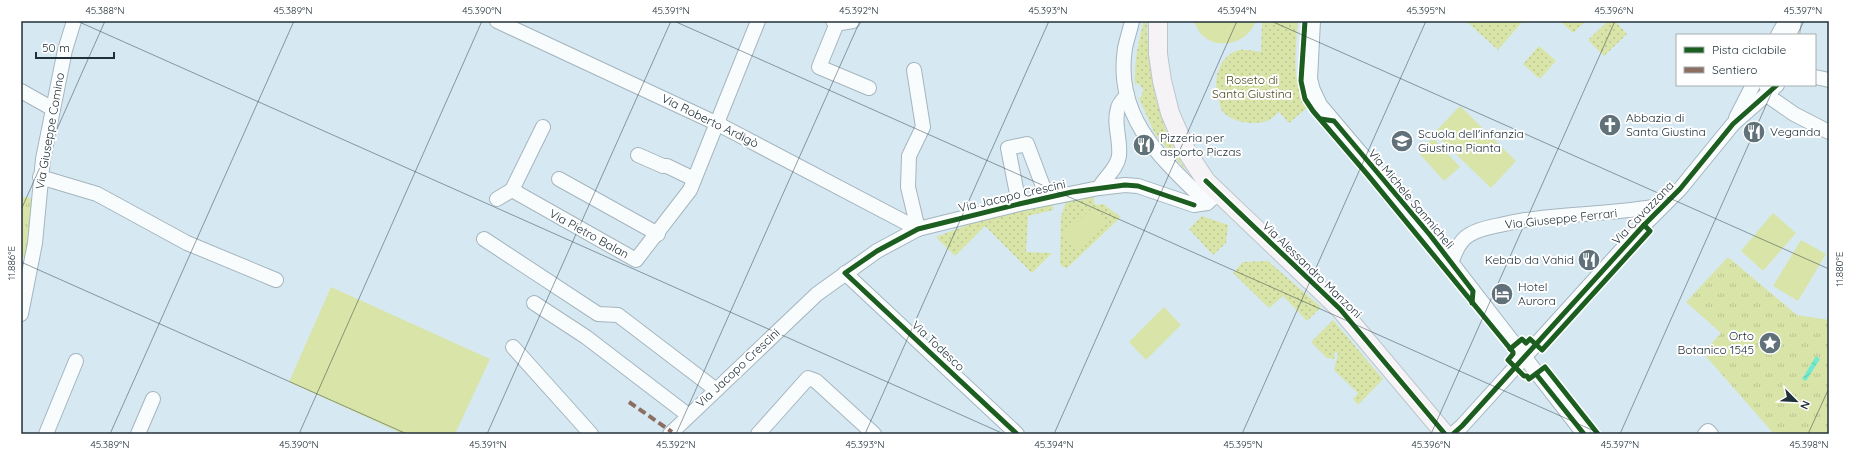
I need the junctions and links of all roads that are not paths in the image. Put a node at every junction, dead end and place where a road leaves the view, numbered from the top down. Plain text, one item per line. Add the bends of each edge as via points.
1 (74, 21) edge
2 (758, 21) edge
3 (853, 21) edge
4 (1132, 21) edge
5 (1158, 21) edge
6 (1313, 21) edge
7 (1786, 21) edge
8 (1794, 21) edge
9 (835, 22) edge
10 (505, 23) edge
11 (1779, 34) edge
12 (1792, 34) edge
13 (914, 70) dead end
14 (1816, 77) edge
15 (1829, 81) edge
16 (1816, 82) edge
17 (1752, 86) edge
18 (869, 88) dead end
19 (1770, 88) edge
20 (21, 91) edge
21 (1127, 95) junction
22 (53, 109) junction
23 (718, 124) junction
24 (1733, 124) junction
25 (543, 127) dead end
26 (1829, 132) edge
27 (638, 155) dead end
28 (40, 178) junction
29 (559, 179) dead end
30 (694, 180) junction
31 (1099, 188) junction
32 (512, 190) junction
33 (1047, 197) junction
34 (1212, 198) junction
35 (496, 199) dead end
36 (1019, 204) junction
37 (1663, 205) junction
38 (918, 229) junction
39 (658, 234) junction
40 (484, 239) dead end
41 (1451, 263) junction
42 (845, 273) junction
43 (276, 280) dead end
44 (534, 303) dead end
45 (21, 314) edge
46 (513, 348) dead end
47 (1525, 356) junction
48 (76, 361) dead end
49 (715, 389) junction
50 (152, 399) dead end
51 (688, 415) junction
52 (46, 434) edge
53 (138, 434) edge
54 (591, 434) edge
55 (670, 434) edge
56 (758, 434) edge
57 (874, 434) edge
58 (1017, 434) edge
59 (1445, 434) edge
60 (1453, 434) edge
61 (1584, 434) edge
62 (1705, 434) edge
63 (1711, 434) edge

1 - 22 street, Via Giuseppe Comino via 65,50
2 - 23 street, Via Pietro Balan
3 - 9 street
4 - 21 street, Via Alessandro Manzoni via 1125,54
5 - 34 main road, Via Alessandro Manzoni via 1158,54 1170,113 1187,152 1206,181
6 - 41 street, Via Michele Sanmicheli via 1310,79 1312,90 1320,105
7 - 11 street
8 - 12 street
9 - 18 street via 819,67
10 - 23 street, Via Roberto Ardigò
13 - 38 street via 923,127 909,156 908,187
14 - 15 street
15 - 16 street
17 - 24 street
19 - 24 street, Via Cavazzana
19 - 26 street via 1771,98 1794,114
20 - 22 street
21 - 31 street via 1117,111 1119,156
21 - 34 street, Via Alessandro Manzoni via 1141,130 1157,152
22 - 28 street, Via Giuseppe Comino
23 - 30 street, Via Pietro Balan
23 - 38 street, Via Roberto Ardigò
24 - 37 street, Via Cavazzana via 1698,169
25 - 32 street
27 - 30 street
28 - 43 street via 97,194 187,243
28 - 45 street, Via Giuseppe Comino via 35,243
29 - 39 street
30 - 39 street, Via Pietro Balan via 686,198
31 - 33 street, Via Jacopo Crescini
31 - 34 street, Via Jacopo Crescini via 1138,186 1194,205
32 - 35 street
32 - 39 street, Via Pietro Balan via 636,260
33 - 36 street, Via Jacopo Crescini
33 - 36 street, Via Jacopo Crescini via 1027,144 1008,148
34 - 59 main road, Via Alessandro Manzoni via 1340,309
36 - 38 street, Via Jacopo Crescini
37 - 41 street, Via Giuseppe Ferrari via 1635,211 1528,220 1482,229 1468,235 1461,242
37 - 47 street, Via Cavazzana
38 - 42 street, Via Jacopo Crescini via 877,250
40 - 49 street via 598,314 618,315
41 - 47 street, Via Michele Sanmicheli
42 - 49 street, Via Jacopo Crescini via 817,294
42 - 58 street, Via Todesco
44 - 51 street, Via Jacopo Crescini via 586,337
46 - 54 street
47 - 60 street, Via Cavazzana
47 - 61 street, Via Michele Sanmicheli via 1536,374
48 - 52 street
49 - 51 street, Via Jacopo Crescini
50 - 53 street
51 - 55 street, Via Jacopo Crescini
56 - 57 street via 808,378 816,381
62 - 63 street via 1708,431

